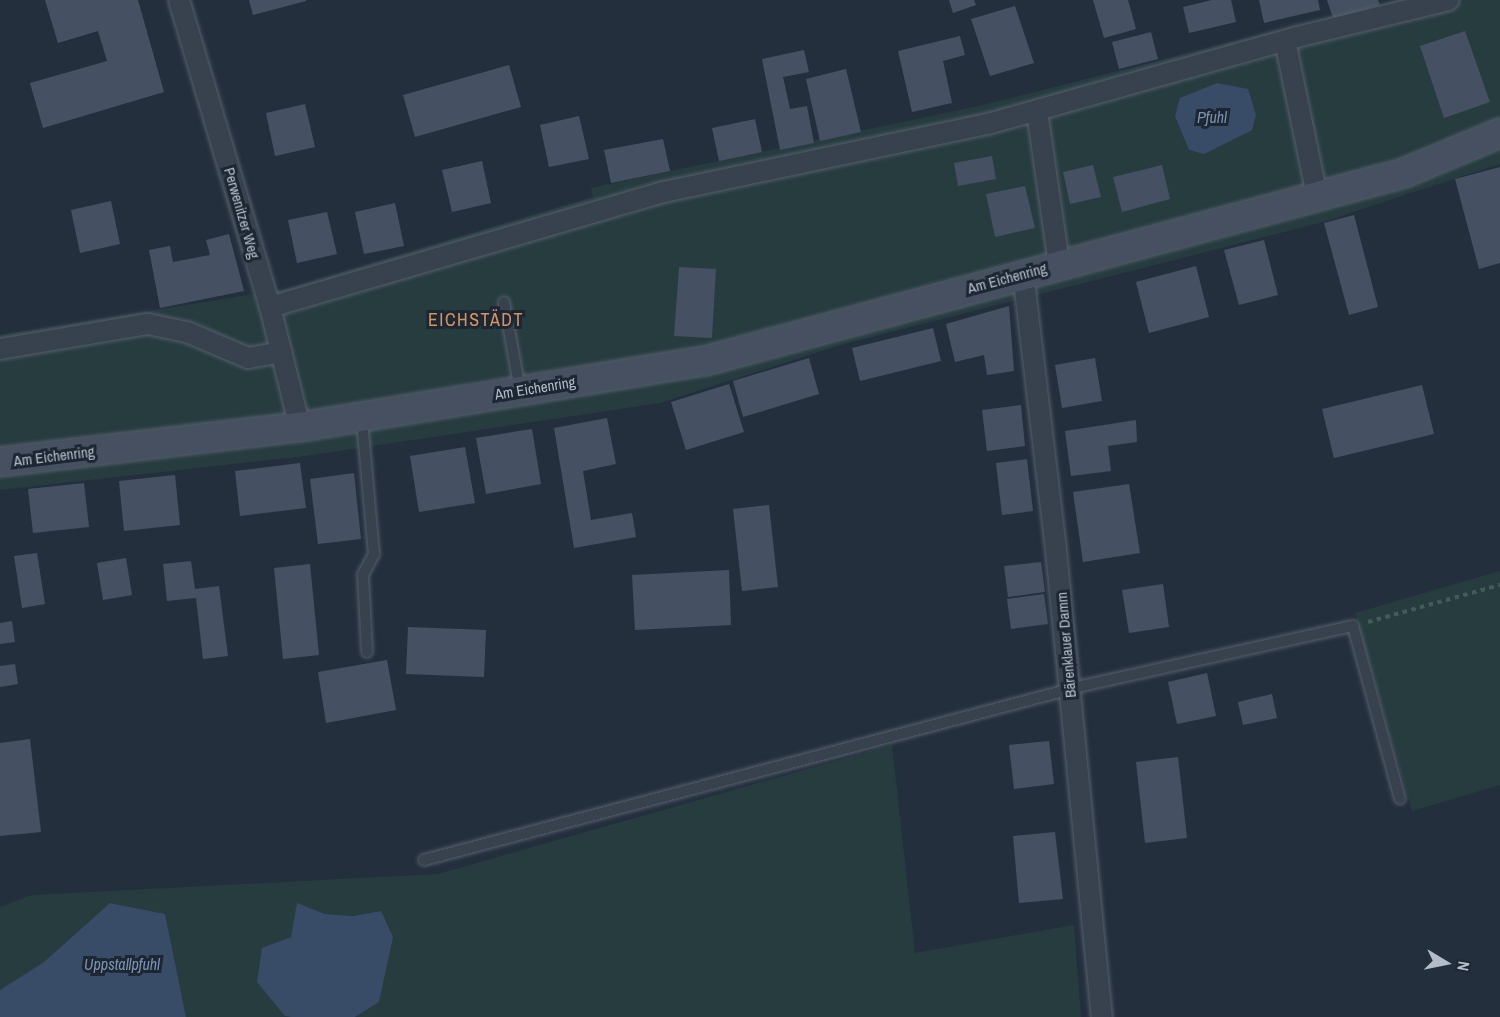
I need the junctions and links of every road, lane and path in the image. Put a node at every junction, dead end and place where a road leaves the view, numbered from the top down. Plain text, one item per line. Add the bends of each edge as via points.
1 (179, 0) edge
2 (1449, 0) edge
3 (1285, 41) junction
4 (1037, 111) junction
5 (1500, 133) edge
6 (1317, 195) junction
7 (1059, 264) junction
8 (1023, 273) junction
9 (504, 302) dead end
10 (270, 307) junction
11 (0, 349) edge
12 (281, 352) junction
13 (520, 391) junction
14 (362, 416) junction
15 (300, 426) junction
16 (0, 462) edge
17 (1500, 585) edge
18 (1353, 626) junction
19 (368, 652) dead end
20 (1070, 690) junction
21 (1400, 799) dead end
22 (424, 860) dead end
23 (1102, 1017) edge

1 - 10 street, Perwenitzer Weg
2 - 3 street
3 - 4 street
3 - 6 street
4 - 7 street, Am Eichenring
4 - 10 street via 664,192
5 - 6 main road, Am Eichenring via 1404,173
6 - 7 main road, Am Eichenring
7 - 8 main road, Am Eichenring
8 - 13 main road, Am Eichenring via 705,361
8 - 20 street, Bärenklauer Damm
9 - 13 lane
10 - 12 street, Perwenitzer Weg
11 - 12 street via 148,324 187,332 248,358
12 - 15 street, Perwenitzer Weg
13 - 14 main road, Am Eichenring
14 - 15 main road, Am Eichenring
14 - 19 lane via 374,554 363,575
15 - 16 main road, Am Eichenring
17 - 18 path
18 - 20 lane
18 - 21 lane
20 - 22 lane
20 - 23 street, Bärenklauer Damm

